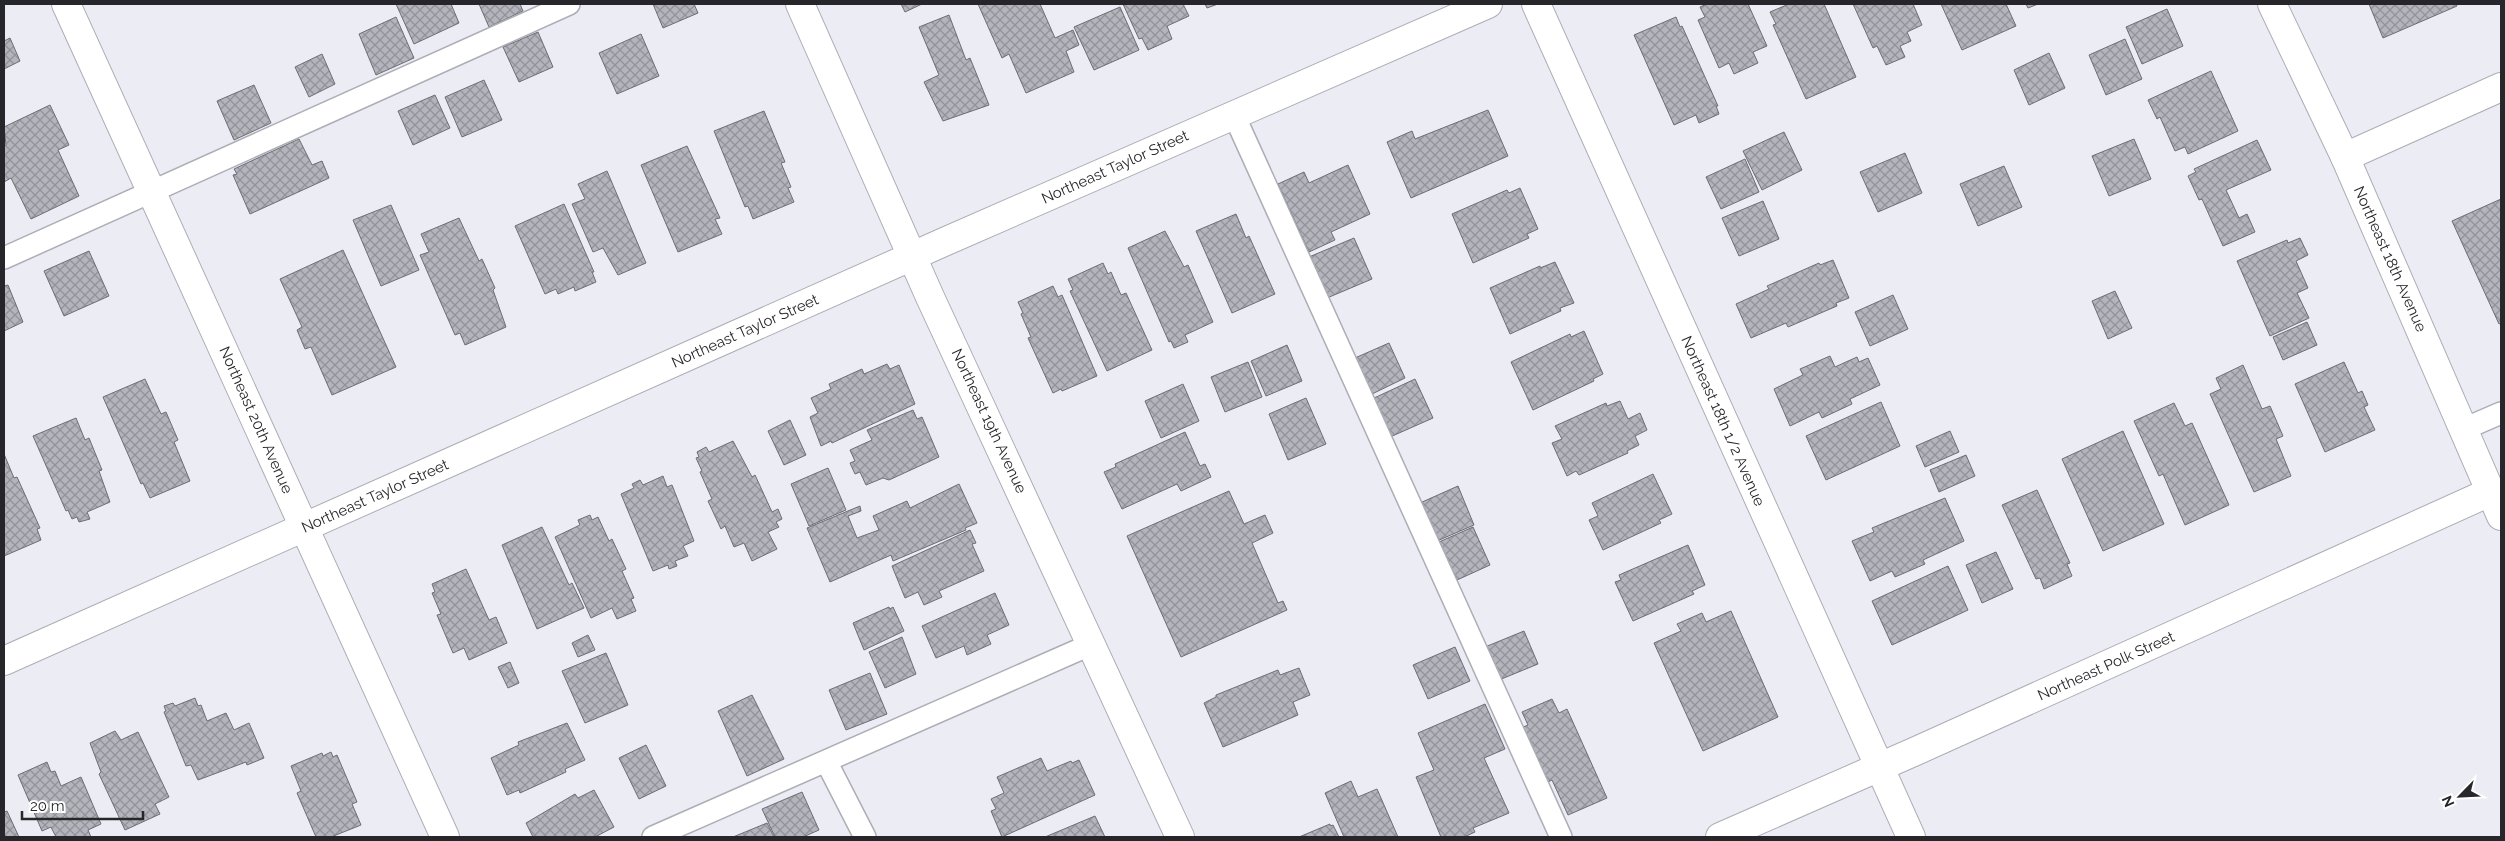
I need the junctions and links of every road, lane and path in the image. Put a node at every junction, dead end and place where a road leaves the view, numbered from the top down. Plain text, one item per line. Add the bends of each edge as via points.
1 (66, 4) edge
2 (569, 4) edge
3 (800, 4) edge
4 (1488, 4) edge
5 (1536, 4) edge
6 (2272, 4) edge
7 (2501, 87) edge
8 (1234, 115) junction
9 (2345, 157) junction
10 (154, 192) junction
11 (912, 256) junction
12 (4, 258) edge
13 (2501, 413) edge
14 (2464, 430) junction
15 (2490, 492) junction
16 (2501, 516) edge
17 (305, 527) junction
18 (1092, 644) junction
19 (4, 661) edge
20 (826, 761) junction
21 (1879, 768) junction
22 (445, 837) edge
23 (653, 837) edge
24 (865, 837) edge
25 (1180, 837) edge
26 (1561, 837) edge
27 (1720, 837) edge
28 (1911, 837) edge

1 - 10 street, Northeast 20th Avenue
2 - 10 lane
3 - 11 street, Northeast 19th Avenue
4 - 8 street, Northeast Taylor Street
5 - 21 street, Northeast 18th 1/2 Avenue
6 - 9 street, Northeast 18th Avenue
7 - 9 street
8 - 11 street, Northeast Taylor Street
8 - 26 lane
9 - 14 street, Northeast 18th Avenue
10 - 12 lane
10 - 17 street, Northeast 20th Avenue
11 - 17 street, Northeast Taylor Street
11 - 18 street, Northeast 19th Avenue
13 - 14 lane
14 - 15 street, Northeast 18th Avenue
15 - 16 street, Northeast 18th Avenue
15 - 21 street, Northeast Polk Street
17 - 19 street, Northeast Taylor Street
17 - 22 street, Northeast 20th Avenue
18 - 20 lane
18 - 25 street, Northeast 19th Avenue
20 - 23 lane
20 - 24 lane
21 - 27 street, Northeast Polk Street
21 - 28 street, Northeast 18th 1/2 Avenue

